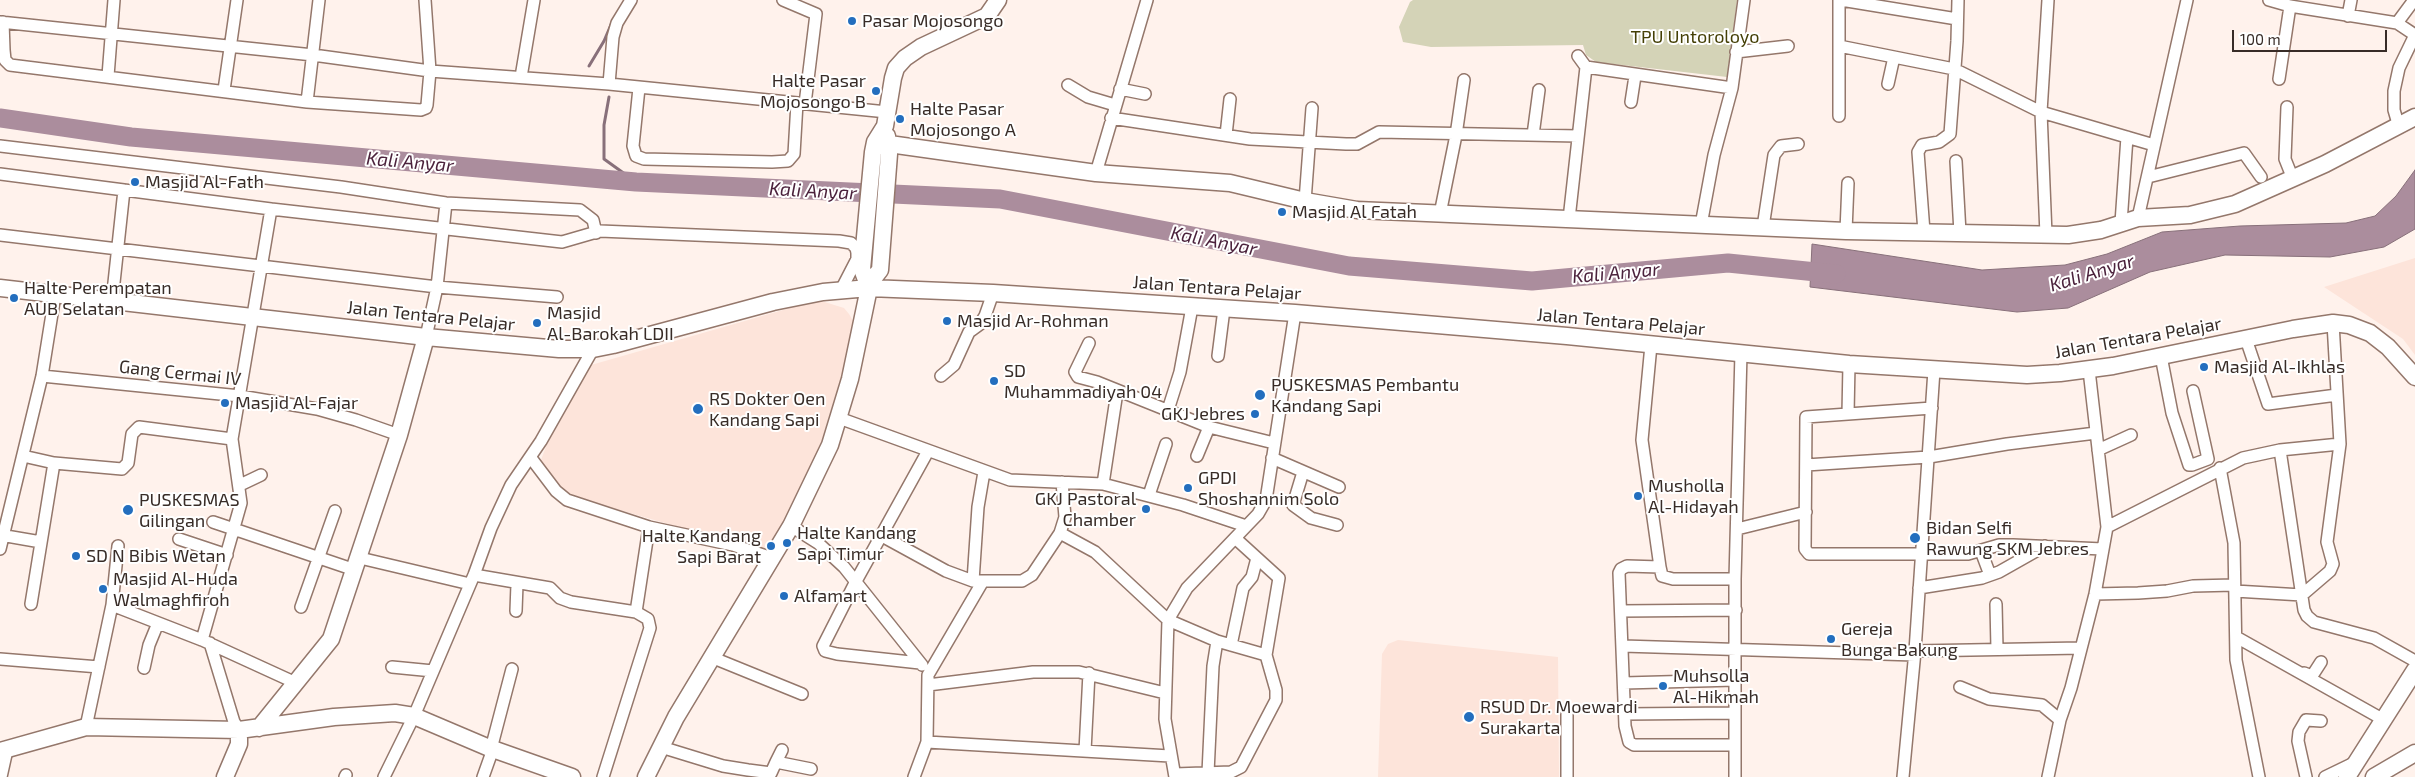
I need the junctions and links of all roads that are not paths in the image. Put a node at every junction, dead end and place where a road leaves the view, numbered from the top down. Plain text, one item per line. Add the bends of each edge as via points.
1 (114, 0) edge
2 (237, 0) edge
3 (318, 0) edge
4 (425, 0) edge
5 (534, 0) edge
6 (631, 0) edge
7 (782, 0) edge
8 (998, 0) edge
9 (1134, 0) edge
10 (1744, 0) edge
11 (1840, 0) edge
12 (1958, 0) edge
13 (2048, 0) edge
14 (2187, 0) edge
15 (2271, 0) edge
16 (2351, 0) edge
17 (2414, 0) edge
18 (1146, 2) edge
19 (1880, 3) edge
20 (2290, 6) junction
21 (2348, 16) junction
22 (1957, 18) junction
23 (2, 22) edge
24 (2397, 23) junction
25 (112, 35) junction
26 (2415, 35) edge
27 (1788, 46) dead end
28 (1839, 46) junction
29 (230, 47) junction
30 (1736, 52) junction
31 (313, 55) junction
32 (1578, 56) dead end
33 (1894, 57) junction
34 (1586, 67) junction
35 (1954, 69) junction
36 (430, 71) junction
37 (108, 76) junction
38 (1635, 76) junction
39 (520, 77) junction
40 (1464, 80) dead end
41 (2279, 80) dead end
42 (609, 84) junction
43 (1888, 84) dead end
44 (1068, 85) dead end
45 (639, 88) junction
46 (1732, 88) junction
47 (1120, 89) junction
48 (224, 90) junction
49 (1539, 90) dead end
50 (1146, 94) dead end
51 (1230, 99) dead end
52 (307, 102) junction
53 (1631, 102) dead end
54 (801, 104) junction
55 (1115, 105) junction
56 (2287, 107) dead end
57 (1312, 108) dead end
58 (2041, 112) junction
59 (1839, 116) dead end
60 (2415, 117) edge
61 (1111, 118) junction
62 (886, 119) junction
63 (2399, 127) junction
64 (1226, 135) junction
65 (1533, 135) junction
66 (1456, 136) junction
67 (1578, 136) junction
68 (2127, 137) junction
69 (1310, 142) junction
70 (1798, 144) dead end
71 (2154, 145) junction
72 (0, 146) edge
73 (881, 148) junction
74 (1956, 161) dead end
75 (1096, 173) junction
76 (0, 174) edge
77 (2148, 177) junction
78 (2261, 177) dead end
79 (2293, 179) junction
80 (1848, 183) dead end
81 (124, 190) junction
82 (1305, 201) junction
83 (446, 203) junction
84 (271, 210) junction
85 (1440, 214) junction
86 (2138, 218) junction
87 (1569, 219) junction
88 (2121, 223) junction
89 (1701, 225) junction
90 (1763, 228) junction
91 (445, 230) junction
92 (1846, 231) junction
93 (1924, 232) junction
94 (596, 233) junction
95 (1960, 233) junction
96 (0, 235) edge
97 (2046, 236) junction
98 (117, 248) junction
99 (262, 266) junction
100 (869, 286) junction
101 (437, 287) junction
102 (0, 288) edge
103 (841, 290) junction
104 (993, 293) junction
105 (55, 295) junction
106 (557, 297) dead end
107 (112, 301) junction
108 (1192, 307) junction
109 (1224, 309) junction
110 (1295, 313) junction
111 (252, 316) junction
112 (2333, 323) junction
113 (426, 337) junction
114 (2246, 339) junction
115 (1089, 343) dead end
116 (1652, 345) junction
117 (593, 348) junction
118 (1741, 353) junction
119 (1218, 356) dead end
120 (2161, 356) junction
121 (1849, 364) junction
122 (1934, 370) junction
123 (2089, 370) junction
124 (42, 376) junction
125 (941, 376) dead end
126 (2415, 377) edge
127 (2193, 391) dead end
128 (1117, 392) junction
129 (2337, 395) junction
130 (240, 396) junction
131 (1932, 408) junction
132 (1168, 410) junction
133 (1848, 414) junction
134 (839, 418) junction
135 (1209, 428) junction
136 (2096, 433) junction
137 (399, 435) junction
138 (2131, 435) dead end
139 (232, 439) junction
140 (1274, 443) junction
141 (1166, 444) dead end
142 (2340, 444) junction
143 (2098, 450) junction
144 (2280, 450) junction
145 (928, 451) junction
146 (22, 456) junction
147 (1197, 456) dead end
148 (1929, 457) junction
149 (531, 458) junction
150 (1272, 458) junction
151 (54, 463) junction
152 (1806, 465) junction
153 (2220, 468) junction
154 (984, 472) junction
155 (1303, 472) junction
156 (261, 475) dead end
157 (1062, 482) junction
158 (1103, 484) junction
159 (240, 485) junction
160 (1339, 487) dead end
161 (1148, 495) junction
162 (335, 510) dead end
163 (1806, 512) junction
164 (213, 522) dead end
165 (1337, 525) dead end
166 (790, 526) junction
167 (1246, 526) junction
168 (649, 527) junction
169 (2107, 527) junction
170 (1737, 529) junction
171 (235, 530) junction
172 (1060, 533) junction
173 (2, 536) edge
174 (882, 536) junction
175 (1235, 538) junction
176 (178, 539) dead end
177 (42, 542) junction
178 (118, 546) dead end
179 (2045, 546) junction
180 (0, 549) edge
181 (2103, 549) junction
182 (1981, 551) junction
183 (1922, 552) junction
184 (227, 555) junction
185 (319, 558) junction
186 (772, 558) junction
187 (1257, 558) junction
188 (357, 564) junction
189 (1660, 567) junction
190 (1990, 575) junction
191 (472, 579) junction
192 (1735, 579) junction
193 (856, 581) junction
194 (978, 581) junction
195 (517, 584) junction
196 (1920, 588) junction
197 (2234, 588) junction
198 (2095, 594) junction
199 (2302, 595) junction
200 (31, 604) dead end
201 (1996, 604) dead end
202 (112, 605) junction
203 (301, 607) dead end
204 (1736, 610) junction
205 (516, 611) dead end
206 (1621, 611) junction
207 (636, 612) junction
208 (1168, 620) junction
209 (158, 623) junction
210 (2238, 638) junction
211 (1217, 641) junction
212 (206, 642) junction
213 (1231, 645) junction
214 (1623, 646) junction
215 (1735, 648) junction
216 (2081, 648) junction
217 (1997, 649) junction
218 (1915, 653) junction
219 (1266, 655) junction
220 (711, 657) junction
221 (0, 659) edge
222 (2415, 661) edge
223 (2320, 662) dead end
224 (920, 663) junction
225 (392, 666) dead end
226 (99, 667) junction
227 (144, 668) dead end
228 (512, 669) dead end
229 (2415, 670) edge
230 (433, 671) junction
231 (2296, 671) junction
232 (1089, 673) junction
233 (928, 680) junction
234 (1735, 680) junction
235 (1624, 683) junction
236 (296, 684) junction
237 (1960, 687) dead end
238 (1165, 693) junction
239 (802, 694) dead end
240 (1566, 712) dead end
241 (1625, 714) junction
242 (1734, 714) junction
243 (414, 716) junction
244 (2060, 720) junction
245 (2384, 720) junction
246 (2321, 721) dead end
247 (86, 727) junction
248 (259, 728) junction
249 (239, 730) junction
250 (926, 742) junction
251 (1734, 745) junction
252 (661, 747) junction
253 (492, 749) junction
254 (4, 750) edge
255 (782, 750) dead end
256 (1085, 751) junction
257 (2415, 753) edge
258 (1170, 756) junction
259 (776, 762) junction
260 (2356, 762) junction
261 (811, 769) dead end
262 (1208, 773) junction
263 (1175, 775) edge
264 (1, 777) edge
265 (225, 777) edge
266 (384, 777) edge
267 (483, 777) edge
268 (572, 777) edge
269 (603, 777) edge
270 (646, 777) edge
271 (914, 777) edge
272 (1567, 777) edge
273 (1735, 777) edge
274 (1903, 777) edge
275 (2048, 777) edge
276 (2259, 777) edge
277 (2306, 777) edge
278 (2325, 777) edge
279 (2347, 777) edge
280 (2374, 777) edge

1 - 25 street
2 - 29 street
3 - 31 street
4 - 36 street
5 - 39 street
6 - 42 street via 617,23 613,37
7 - 54 street via 816,14
8 - 62 main road via 992,11 977,22 921,47 905,58 892,78
9 - 18 street
10 - 30 street
11 - 19 street
11 - 28 street
12 - 22 street
13 - 58 street
14 - 71 street
15 - 20 street
16 - 21 street
17 - 24 street
18 - 47 street
19 - 22 street
20 - 21 street
20 - 41 street
21 - 24 street
22 - 35 street
23 - 25 street
23 - 37 street via 8,64
24 - 26 street
25 - 29 street
25 - 37 street
26 - 63 street via 2399,68 2394,91 2394,110
27 - 30 street
28 - 33 street
28 - 59 street
29 - 31 street
29 - 48 street
30 - 46 street
31 - 36 street
31 - 52 street
32 - 34 street
33 - 35 street
33 - 43 street
34 - 38 street
34 - 67 street
35 - 58 street
35 - 93 street via 1950,134 1939,142 1922,145 1918,152
36 - 39 street
36 - 52 street via 424,110
37 - 48 street
38 - 46 street
38 - 53 street
39 - 42 street
40 - 66 street
42 - 45 street
44 - 55 street via 1088,97
45 - 54 street
45 - 54 street via 633,146 636,156 644,159 788,161 794,154
46 - 89 street via 1714,155
47 - 50 street
47 - 55 street
48 - 52 street
49 - 65 street
51 - 64 street
54 - 62 street
55 - 61 street
56 - 79 street via 2285,159
57 - 69 street
58 - 68 street
58 - 97 street
60 - 63 main road
61 - 64 street
61 - 75 street
62 - 73 main road
63 - 79 main road
64 - 69 street
65 - 66 street
65 - 67 street
66 - 69 street via 1379,132 1357,144
66 - 85 street
67 - 87 street
68 - 71 street
68 - 88 street
69 - 82 street
70 - 90 street via 1781,146 1774,155
71 - 77 street
72 - 83 street via 341,186
73 - 75 main road
73 - 100 main road via 862,269
73 - 100 main road via 880,270
74 - 95 street
75 - 82 main road via 1230,183
76 - 81 street
77 - 78 street via 2244,153
77 - 86 street
79 - 86 main road via 2212,212
80 - 92 street
81 - 84 street
81 - 98 street
82 - 85 main road via 1357,210
83 - 91 street
83 - 94 street via 580,210 593,220
84 - 91 street via 372,219
84 - 99 street
85 - 87 main road
86 - 88 main road
87 - 89 main road
88 - 97 main road via 2086,233
89 - 90 main road
90 - 92 main road
91 - 94 street via 562,242
91 - 101 street
92 - 93 main road
93 - 95 main road
94 - 103 street via 644,232 851,243 856,248 857,259
95 - 97 main road
96 - 98 street
98 - 99 street
98 - 107 street
99 - 101 street
99 - 111 street
100 - 103 main road, Jalan Tentara Pelajar
100 - 104 main road, Jalan Tentara Pelajar
100 - 134 main road
101 - 106 street
101 - 113 street
102 - 105 main road, Jalan Tentara Pelajar
103 - 117 main road, Jalan Tentara Pelajar via 773,302
104 - 108 main road, Jalan Tentara Pelajar
104 - 125 street via 985,316 966,336 954,365
105 - 107 main road, Jalan Tentara Pelajar
105 - 124 street
107 - 111 main road, Jalan Tentara Pelajar
108 - 109 main road, Jalan Tentara Pelajar
108 - 132 street via 1180,372
109 - 110 main road, Jalan Tentara Pelajar
109 - 119 street
110 - 116 main road, Jalan Tentara Pelajar
110 - 140 street
111 - 113 main road, Jalan Tentara Pelajar
111 - 130 street
112 - 114 main road, Jalan Tentara Pelajar
112 - 126 main road, Jalan Tentara Pelajar via 2370,333
112 - 129 street
113 - 117 main road, Jalan Tentara Pelajar via 533,348
113 - 137 main road
114 - 120 main road, Jalan Tentara Pelajar
114 - 129 street via 2268,404
115 - 128 street via 1076,376
116 - 118 main road, Jalan Tentara Pelajar
116 - 189 street via 1642,440
117 - 149 street
118 - 121 main road, Jalan Tentara Pelajar
118 - 170 street
120 - 123 main road, Jalan Tentara Pelajar
120 - 127 street via 2172,413 2192,466 2208,459
121 - 122 main road, Jalan Tentara Pelajar
121 - 133 street
122 - 123 main road, Jalan Tentara Pelajar via 2027,375
122 - 131 street
123 - 136 street
124 - 130 street, Gang Cermai IV
124 - 146 street
128 - 132 street
128 - 158 street
129 - 142 street
130 - 137 street, Gang Cermai IV via 317,410
130 - 139 street
131 - 133 street
131 - 148 street
132 - 135 street
133 - 152 street via 1806,417
134 - 145 street
134 - 166 main road via 813,484
135 - 140 street
135 - 147 street
136 - 143 street
136 - 148 street via 1967,449
137 - 188 main road
138 - 143 street
139 - 151 street via 138,427 132,434 128,463 122,469
139 - 159 street
140 - 150 street
141 - 161 street
142 - 144 street
142 - 199 street via 2327,542 2332,564 2322,579
143 - 169 street
144 - 153 street via 2243,458
144 - 199 street
145 - 154 street
145 - 174 street
146 - 151 street
146 - 173 street
148 - 152 street
148 - 183 street
149 - 168 street via 567,500
149 - 191 street via 511,485
150 - 155 street
150 - 167 street via 1266,500
151 - 177 street
152 - 163 street
153 - 169 street
153 - 197 street via 2234,542
154 - 157 street via 1010,480
154 - 194 street via 978,507
155 - 160 street
155 - 165 street via 1293,505 1311,518
156 - 159 street
157 - 158 street
157 - 172 street via 1065,517
158 - 161 street
159 - 171 street via 241,503
161 - 167 street
162 - 185 street
163 - 170 street
163 - 183 street via 1808,554
164 - 171 street
166 - 186 main road
166 - 193 street via 824,549
167 - 175 street
168 - 186 street via 733,545
168 - 207 street
169 - 181 street
170 - 192 street
171 - 184 street
171 - 185 street
172 - 194 street via 1028,578 1015,582
172 - 208 street via 1095,552
173 - 177 street
173 - 180 street
174 - 193 street
174 - 194 street via 946,571
175 - 187 street
175 - 208 street via 1187,588
176 - 184 street
177 - 200 street
178 - 202 street
179 - 181 street
179 - 182 street via 1999,545
179 - 190 street
181 - 198 street
182 - 183 street via 1968,554
182 - 190 street
183 - 196 street
184 - 212 street
185 - 188 street
185 - 203 street
186 - 220 main road
187 - 213 street via 1252,577 1243,588 1236,609
187 - 219 street via 1279,578
188 - 191 street
188 - 236 main road via 332,639
189 - 192 street via 1662,576 1673,579
189 - 206 street via 1627,566 1621,569
190 - 196 street
191 - 195 street
191 - 230 street
192 - 204 street
193 - 224 street
193 - 224 street via 824,641 824,649 837,654
194 - 233 street
195 - 205 street
195 - 207 street via 550,588 560,598 571,602
196 - 218 street
197 - 198 street via 2193,586 2167,591
197 - 199 street
197 - 210 street
198 - 216 street
199 - 222 street via 2304,610 2314,622 2374,638
201 - 217 street
202 - 209 street
202 - 226 street
204 - 206 street
204 - 215 street
206 - 214 street
207 - 269 street via 648,619 650,628
208 - 211 street
208 - 238 street
209 - 212 street
209 - 227 street
210 - 231 street
210 - 276 street via 2236,660 2239,680
211 - 213 street
211 - 262 street
212 - 236 street
212 - 249 street
213 - 219 street
214 - 215 street
214 - 235 street
215 - 218 street
215 - 234 street
216 - 217 street
216 - 244 street
217 - 218 street
218 - 274 street
219 - 262 street via 1276,690 1274,707 1241,767 1231,772
220 - 239 street
220 - 252 main road
221 - 226 street
223 - 231 street via 2312,676
224 - 233 street
225 - 230 street
226 - 247 street
228 - 253 street
229 - 245 main road
230 - 243 street
231 - 245 street
232 - 233 street via 1033,672
232 - 238 street
232 - 256 street
233 - 250 street
234 - 235 street
234 - 242 street
235 - 241 street
236 - 248 main road
237 - 244 street via 1989,699 2042,705
238 - 258 street
240 - 272 street
241 - 242 street
241 - 251 street via 1627,736 1634,745
242 - 251 street
243 - 248 main road via 367,714
243 - 253 main road
243 - 266 street
244 - 275 street
245 - 260 main road
246 - 277 street via 2306,720 2299,732
247 - 249 main road
247 - 254 main road
248 - 249 main road
249 - 265 main road via 238,744
250 - 256 street
250 - 271 street
251 - 273 street
252 - 259 street via 723,766 765,773 772,772
252 - 270 main road
253 - 267 street
253 - 268 main road
254 - 264 street
255 - 259 street
256 - 258 street
257 - 280 main road
258 - 263 street
259 - 261 street
260 - 278 street
260 - 279 main road
262 - 263 street

